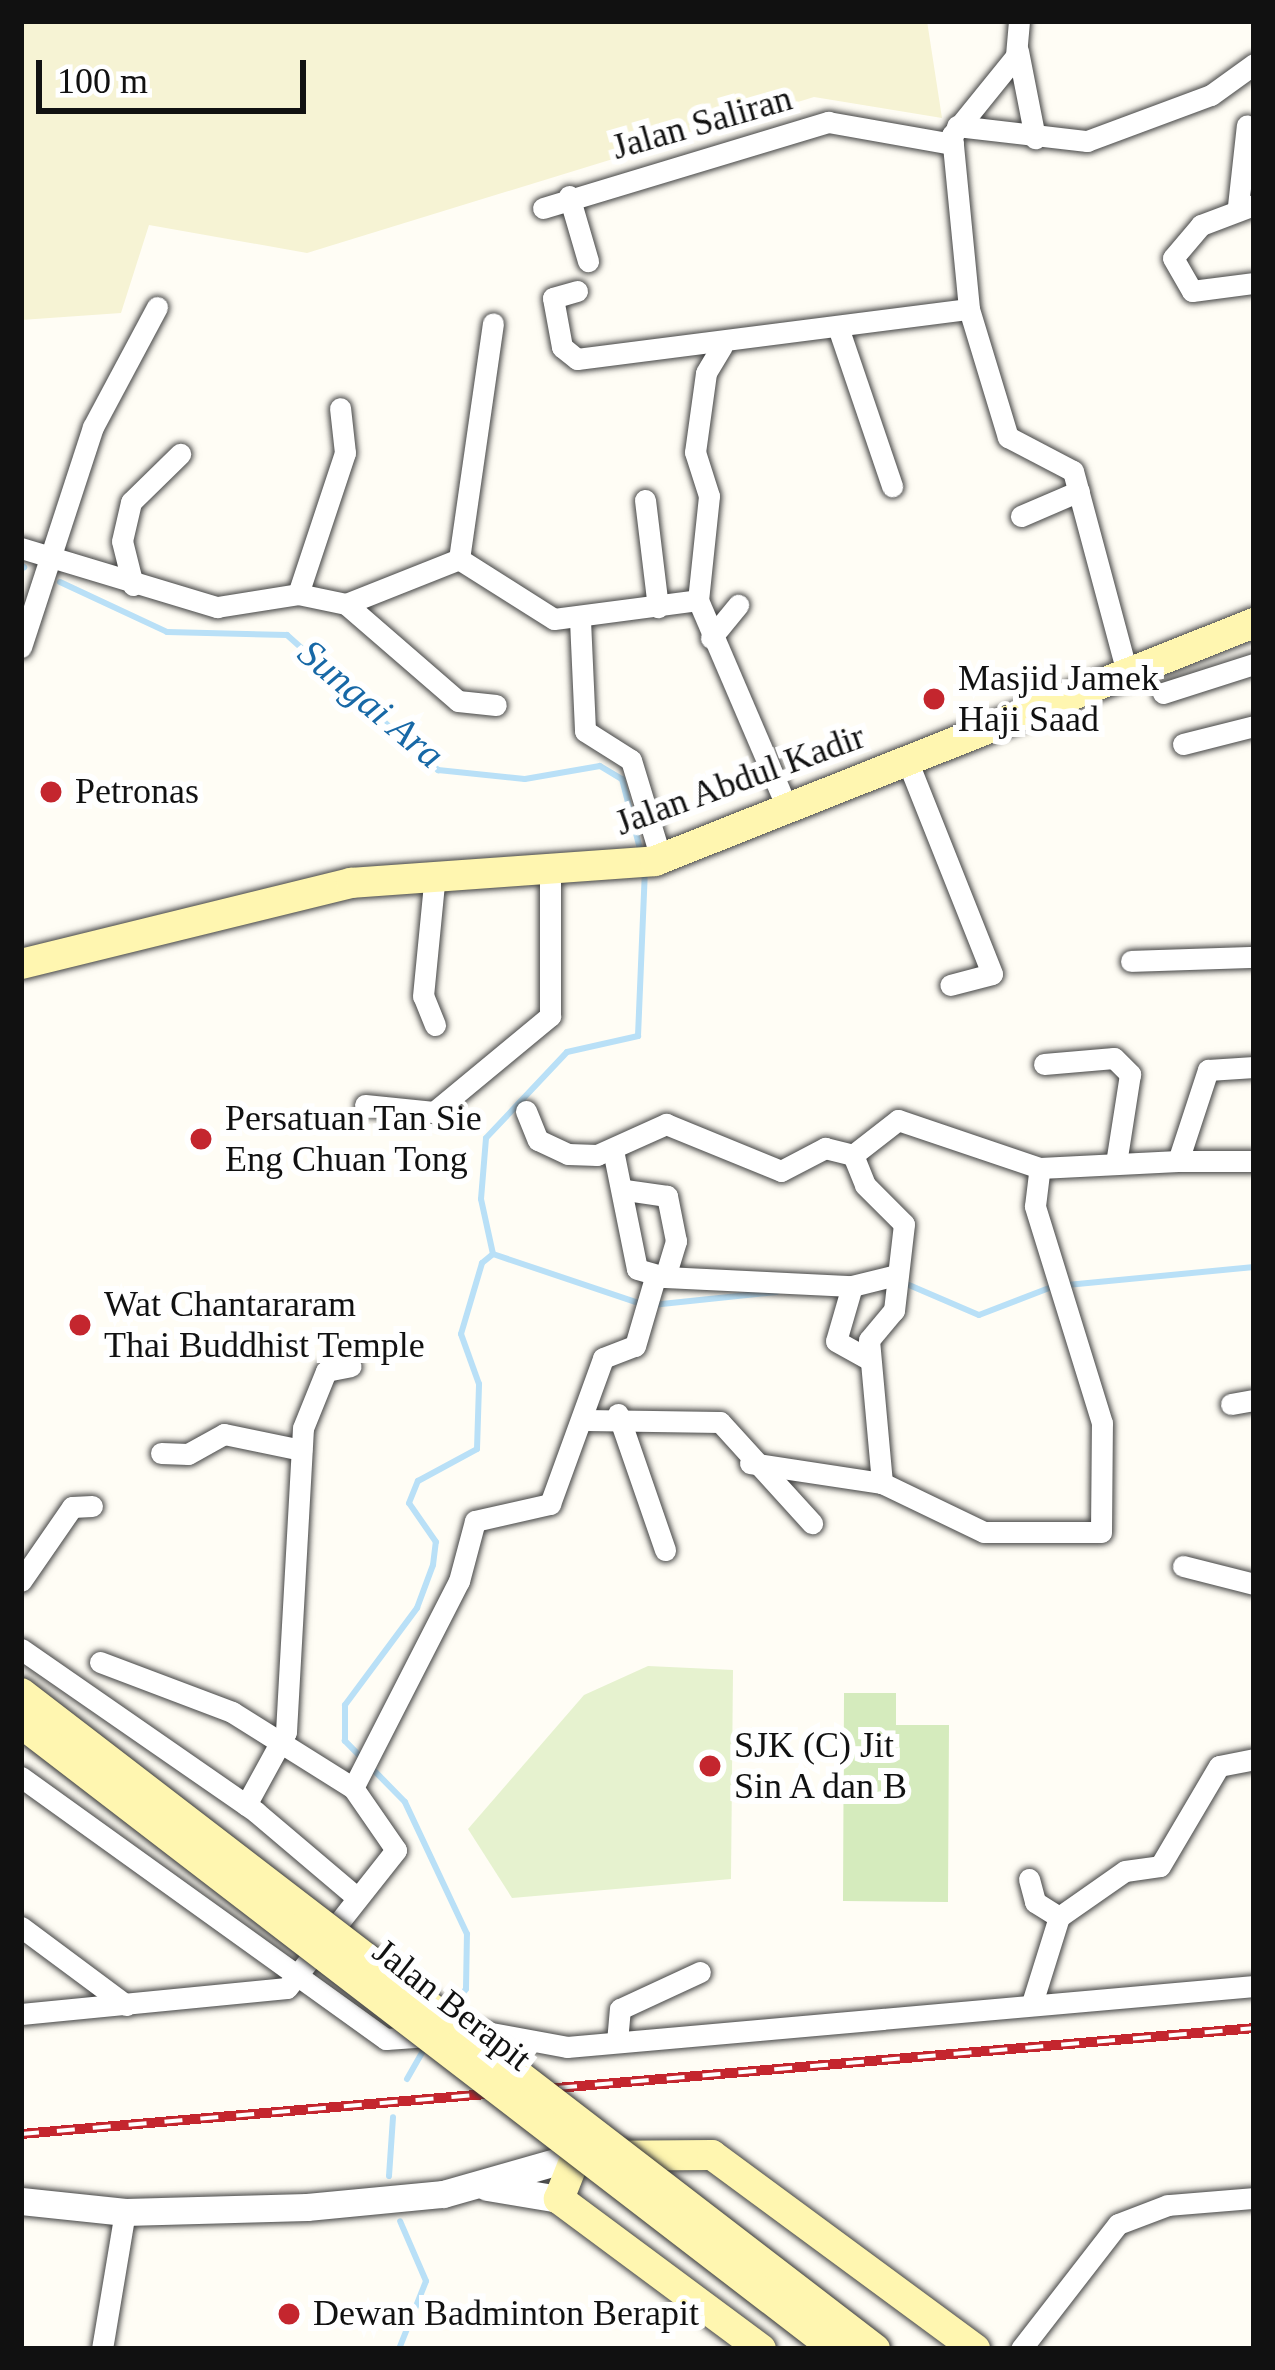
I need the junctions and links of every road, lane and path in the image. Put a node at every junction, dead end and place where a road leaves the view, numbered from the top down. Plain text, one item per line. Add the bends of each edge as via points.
1 (1019, 21) edge
2 (1017, 50) junction
3 (1254, 64) edge
4 (1246, 125) dead end
5 (955, 135) junction
6 (1035, 138) junction
7 (569, 196) junction
8 (1246, 206) edge
9 (543, 208) dead end
10 (588, 261) dead end
11 (1254, 283) edge
12 (577, 291) dead end
13 (157, 308) dead end
14 (969, 309) junction
15 (494, 323) dead end
16 (840, 332) junction
17 (722, 346) junction
18 (340, 408) dead end
19 (180, 454) dead end
20 (892, 485) dead end
21 (1079, 491) junction
22 (645, 500) dead end
23 (1021, 516) dead end
24 (21, 548) edge
25 (51, 559) junction
26 (459, 559) junction
27 (133, 585) junction
28 (298, 594) junction
29 (698, 600) junction
30 (346, 604) junction
31 (738, 605) dead end
32 (658, 607) junction
33 (580, 620) junction
34 (1254, 623) edge
35 (711, 638) junction
36 (21, 647) edge
37 (1254, 664) edge
38 (1126, 672) junction
39 (1163, 693) dead end
40 (496, 705) dead end
41 (1254, 726) edge
42 (1183, 744) dead end
43 (908, 760) junction
44 (787, 808) junction
45 (649, 862) junction
46 (550, 871) junction
47 (435, 873) junction
48 (1254, 958) edge
49 (1131, 962) dead end
50 (21, 964) edge
51 (950, 985) dead end
52 (435, 1025) dead end
53 (1044, 1064) dead end
54 (1254, 1067) edge
55 (365, 1105) dead end
56 (526, 1111) dead end
57 (613, 1150) junction
58 (853, 1155) junction
59 (1178, 1161) junction
60 (1254, 1161) edge
61 (1116, 1162) junction
62 (1040, 1168) junction
63 (626, 1190) junction
64 (892, 1276) junction
65 (657, 1284) junction
66 (853, 1286) junction
67 (867, 1358) junction
68 (351, 1366) dead end
69 (1254, 1400) edge
70 (1231, 1404) dead end
71 (618, 1414) junction
72 (586, 1420) junction
73 (301, 1450) junction
74 (161, 1454) dead end
75 (751, 1463) junction
76 (882, 1483) junction
77 (92, 1506) dead end
78 (812, 1522) dead end
79 (664, 1550) dead end
80 (1183, 1566) dead end
81 (21, 1581) edge
82 (1254, 1584) edge
83 (21, 1649) edge
84 (100, 1662) dead end
85 (21, 1693) edge
86 (21, 1723) edge
87 (283, 1748) junction
88 (1254, 1759) edge
89 (21, 1777) edge
90 (357, 1778) junction
91 (246, 1804) junction
92 (1029, 1879) dead end
93 (355, 1896) junction
94 (1059, 1917) junction
95 (21, 1927) edge
96 (700, 1972) dead end
97 (294, 1977) junction
98 (1254, 1986) edge
99 (1033, 2000) junction
100 (126, 2005) junction
101 (21, 2014) edge
102 (617, 2042) junction
103 (576, 2156) junction
104 (464, 2188) junction
105 (1254, 2198) edge
106 (559, 2199) junction
107 (21, 2201) edge
108 (125, 2212) junction
109 (102, 2349) edge
110 (761, 2349) edge
111 (835, 2349) edge
112 (875, 2349) edge
113 (976, 2349) edge
114 (1021, 2349) edge

1 - 2 street
2 - 5 street
2 - 6 street
3 - 6 street, Jalan Saliran via 1211,95 1119,131 1061,144
4 - 8 street
5 - 6 street, Jalan Saliran
5 - 7 street, Jalan Saliran via 828,122
5 - 14 street
7 - 9 street, Jalan Saliran
7 - 10 street
8 - 11 street via 1178,240 1174,274 1192,291
12 - 17 street via 554,298 566,357
13 - 25 street via 93,427
14 - 16 street
14 - 21 street via 1008,437 1064,457
15 - 26 street
16 - 17 street
16 - 20 street
17 - 29 street via 706,373 695,452 710,496
18 - 28 street via 345,453
19 - 27 street via 131,502 122,541
21 - 23 street
21 - 38 street
22 - 32 street
24 - 25 street
25 - 27 street
25 - 36 street
26 - 30 street
26 - 33 street via 554,619
27 - 28 street via 218,607
28 - 30 street
29 - 32 street
29 - 35 street
30 - 40 street via 458,701
31 - 35 street
32 - 33 street
33 - 45 street via 585,731 631,760
34 - 38 main road, Jalan Abdul Kadir
35 - 44 street
37 - 39 street
38 - 43 main road, Jalan Abdul Kadir
41 - 42 street
43 - 44 main road, Jalan Abdul Kadir
43 - 51 street via 992,974
44 - 45 main road, Jalan Abdul Kadir
45 - 46 main road, Jalan Abdul Kadir
46 - 47 main road, Jalan Abdul Kadir
46 - 55 street via 550,1016 434,1112
47 - 50 main road, Jalan Abdul Kadir
47 - 52 street via 424,996
48 - 49 street
53 - 61 street via 1114,1058 1130,1074
54 - 59 street via 1208,1070
56 - 57 street via 538,1140 568,1154
57 - 58 street via 666,1124 781,1171 825,1148
57 - 63 street
58 - 62 street via 898,1120
58 - 64 street via 865,1185 904,1224
59 - 60 street
59 - 61 street
61 - 62 street
62 - 76 street via 1035,1206 1102,1423 1108,1523 1074,1535 984,1532
63 - 65 street via 637,1269
63 - 65 street via 667,1196 676,1252
64 - 66 street
64 - 67 street via 894,1310
65 - 66 street
65 - 72 street via 635,1346 603,1358
66 - 67 street via 836,1341
67 - 76 street
68 - 73 street via 336,1363 315,1389
69 - 70 street
71 - 72 street
71 - 75 street via 703,1416
71 - 79 street
72 - 90 street via 550,1504 475,1521 458,1581
73 - 74 street via 224,1433 188,1454
73 - 87 street
75 - 76 street
75 - 78 street
77 - 81 street via 72,1507
80 - 82 street
83 - 91 street
84 - 87 street via 232,1712
85 - 112 main road, bridge
86 - 111 main road, Jalan Berapit, bridge
87 - 90 street
87 - 91 street
88 - 94 street via 1219,1766 1160,1866 1125,1871
89 - 97 street
90 - 93 street via 360,1812 396,1850
91 - 93 street
92 - 94 street via 1035,1902
93 - 97 street
94 - 99 street
95 - 100 street
96 - 102 street via 620,2009
97 - 100 street via 272,1996
97 - 102 street via 386,2039 485,2032 567,2047
98 - 99 street
99 - 102 street
100 - 101 street
103 - 104 street
103 - 106 main road
103 - 113 main road via 712,2155
104 - 106 street via 533,2188
104 - 108 street
105 - 114 street via 1168,2205 1118,2224
106 - 110 main road
107 - 108 street
108 - 109 street

